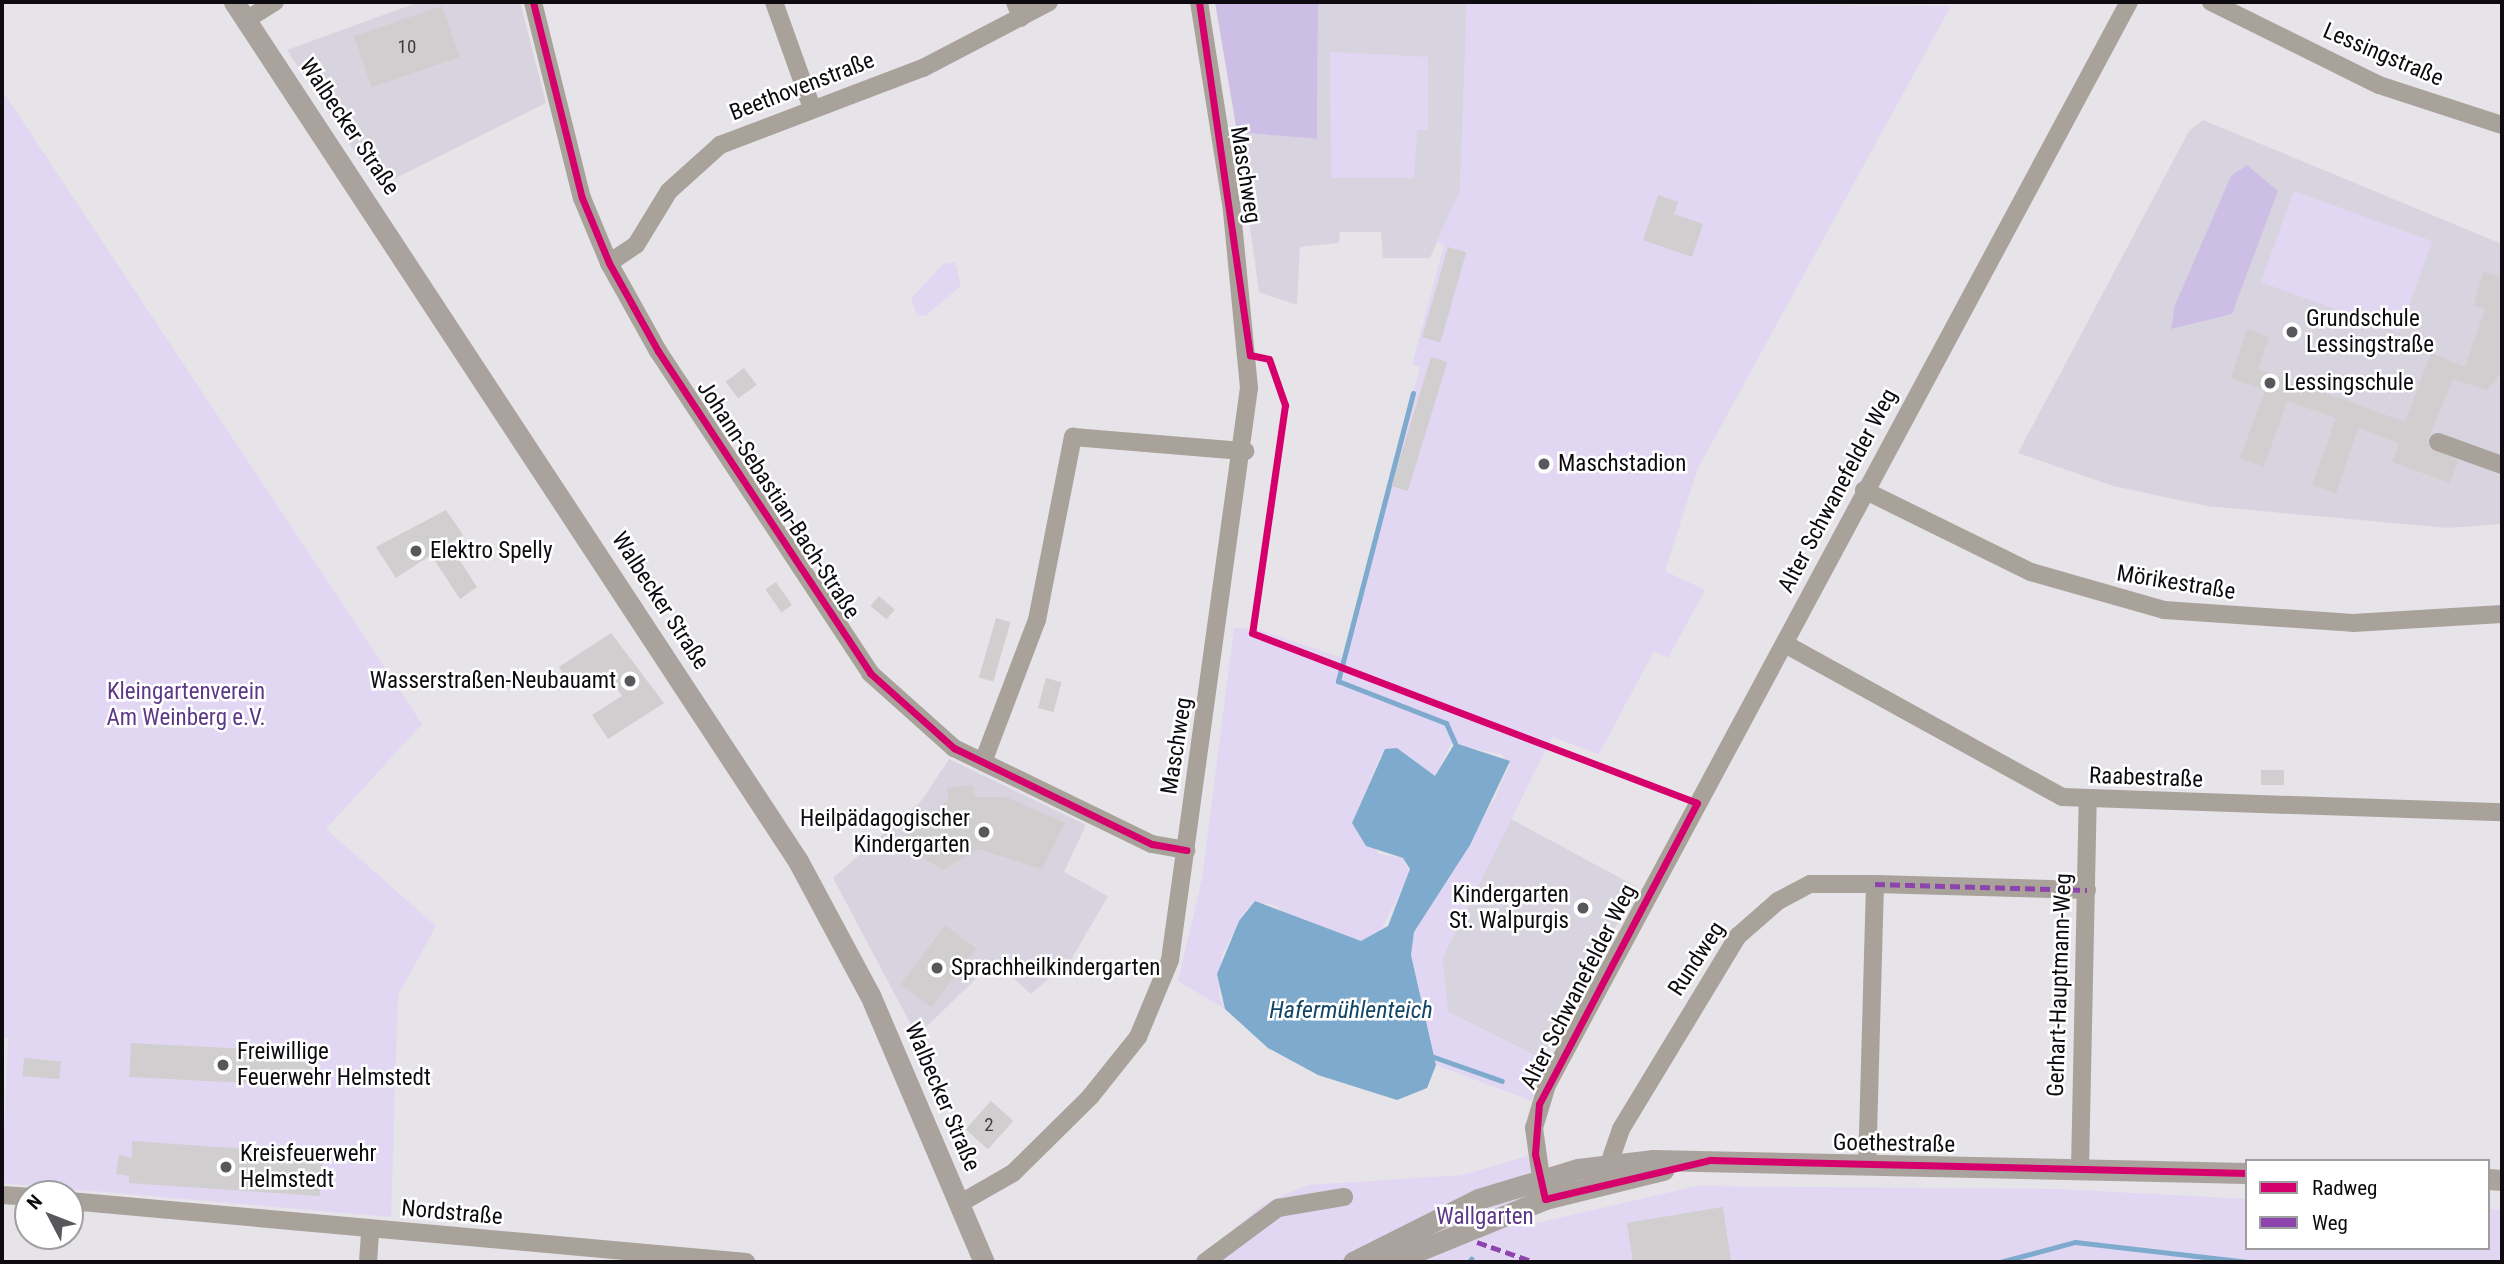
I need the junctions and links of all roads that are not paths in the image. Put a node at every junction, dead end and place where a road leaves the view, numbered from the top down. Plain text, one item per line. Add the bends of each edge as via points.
1 (234, 2) edge
2 (275, 2) edge
3 (533, 2) edge
4 (774, 2) edge
5 (1049, 2) edge
6 (1199, 2) edge
7 (2129, 2) edge
8 (2211, 2) edge
9 (1018, 10) edge
10 (246, 20) junction
11 (812, 108) junction
12 (2502, 125) edge
13 (609, 262) junction
14 (2438, 442) dead end
15 (1245, 451) junction
16 (2502, 465) edge
17 (1864, 490) junction
18 (2502, 614) edge
19 (1785, 645) junction
20 (983, 762) junction
21 (2088, 803) junction
22 (2502, 812) edge
23 (1186, 850) junction
24 (1875, 884) junction
25 (2087, 890) junction
26 (1710, 1160) junction
27 (1867, 1163) junction
28 (1609, 1164) junction
29 (2080, 1169) junction
30 (2245, 1173) edge
31 (1542, 1189) junction
32 (1343, 1197) dead end
33 (84, 1202) edge
34 (958, 1204) junction
35 (370, 1230) junction
36 (368, 1262) edge
37 (746, 1262) edge
38 (984, 1262) edge
39 (1205, 1262) edge
40 (1353, 1262) edge
41 (1391, 1262) edge

1 - 10 main road, Walbecker Straße
2 - 10 street
3 - 13 street, Johann-Sebastian-Bach-Straße via 582,198
4 - 11 street
5 - 9 street, Beethovenstraße
6 - 15 street, Maschweg via 1250,355
7 - 17 street, Alter Schwanefelder Weg
8 - 12 street, Lessingstraße via 2379,85
9 - 11 street, Beethovenstraße via 923,68
10 - 34 main road, Walbecker Straße via 798,861 864,983
11 - 13 street, Beethovenstraße via 699,159 664,197 636,245
13 - 20 street, Johann-Sebastian-Bach-Straße via 658,351 864,664 898,704 954,748
14 - 16 street
15 - 20 street via 1073,437 1037,620
15 - 23 street, Maschweg
17 - 18 street, Mörikestraße via 2041,576 2164,610 2353,624
17 - 19 street, Alter Schwanefelder Weg
19 - 21 street, Raabestraße via 2062,797
19 - 31 street, Alter Schwanefelder Weg via 1547,1085 1534,1128
20 - 23 street, Johann-Sebastian-Bach-Straße via 1152,844
21 - 22 street, Raabestraße
21 - 25 street, Gerhart-Hauptmann-Weg
23 - 34 street, Maschweg via 1166,977 1138,1037 1038,1150 997,1184
24 - 25 street, Rundweg
24 - 27 street
24 - 28 street, Rundweg via 1810,884 1778,901 1738,936 1621,1129
25 - 29 street, Gerhart-Hauptmann-Weg
26 - 27 main road, Goethestraße
26 - 28 main road, Goethestraße
26 - 31 main road, Goethestraße
27 - 29 main road, Goethestraße
28 - 31 main road, Goethestraße
29 - 30 main road, Goethestraße
31 - 40 main road, Goethestraße via 1478,1199
31 - 41 main road, Goethestraße
32 - 39 street via 1278,1208
33 - 35 street, Nordstraße
34 - 38 main road, Walbecker Straße
35 - 36 street
35 - 37 street, Nordstraße

